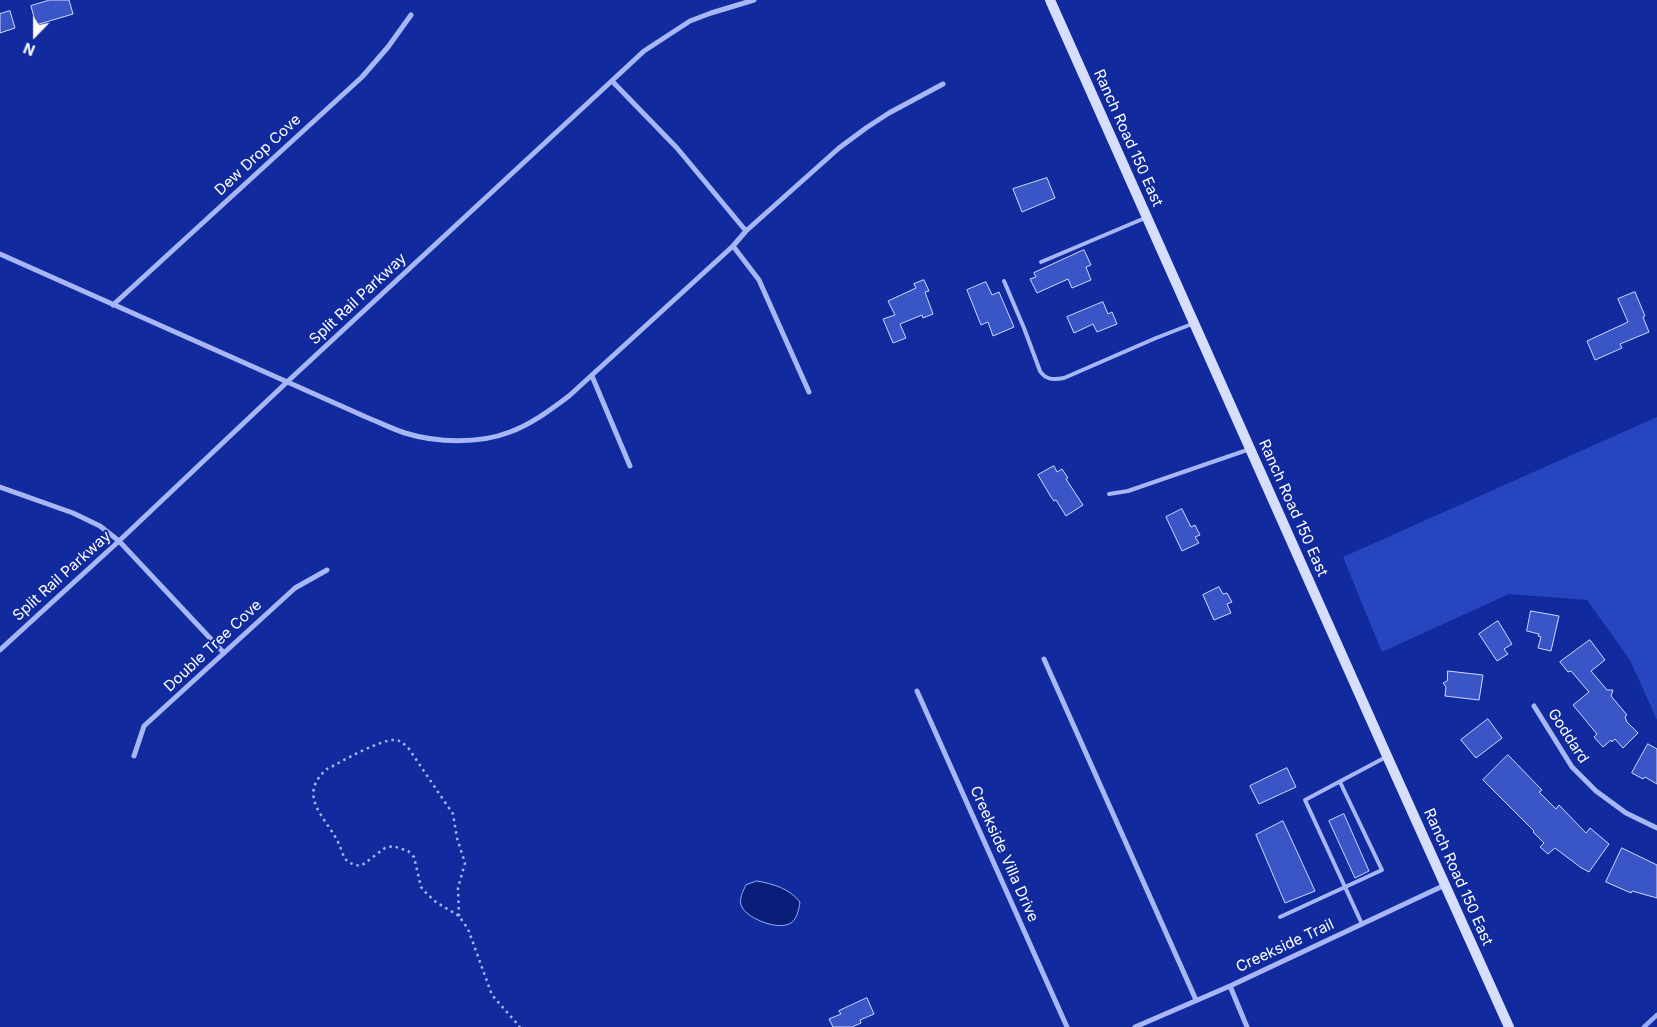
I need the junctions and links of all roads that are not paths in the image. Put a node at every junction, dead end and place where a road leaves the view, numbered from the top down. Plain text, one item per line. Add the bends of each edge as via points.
1 (754, 0) edge
2 (1050, 0) edge
3 (411, 16) dead end
4 (612, 81) junction
5 (943, 84) dead end
6 (1147, 217) junction
7 (746, 231) junction
8 (733, 246) junction
9 (0, 254) edge
10 (1041, 262) dead end
11 (1004, 281) dead end
12 (113, 305) junction
13 (1194, 324) junction
14 (592, 376) junction
15 (287, 382) junction
16 (808, 392) dead end
17 (1250, 449) junction
18 (630, 466) dead end
19 (0, 487) edge
20 (1109, 494) dead end
21 (119, 541) junction
22 (327, 570) dead end
23 (0, 650) edge
24 (224, 653) junction
25 (1044, 660) dead end
26 (917, 691) dead end
27 (1534, 706) dead end
28 (134, 756) dead end
29 (1387, 756) junction
30 (1340, 782) junction
31 (1657, 828) edge
32 (1445, 884) junction
33 (1346, 887) junction
34 (1280, 918) dead end
35 (1362, 924) junction
36 (1230, 986) junction
37 (1196, 1000) junction
38 (1068, 1027) edge
39 (1134, 1027) edge
40 (1247, 1027) edge
41 (1509, 1027) edge

1 - 4 street, Split Rail Parkway via 690,21 644,51
2 - 6 main road, Ranch Road 150 East
3 - 12 street, Dew Drop Cove via 362,77
4 - 7 street via 677,148
4 - 15 street, Split Rail Parkway
5 - 7 street via 866,128
6 - 10 lane
6 - 13 main road, Ranch Road 150 East
7 - 8 street
8 - 14 street
8 - 16 street via 759,280
9 - 12 street
11 - 13 lane via 1040,371 1049,379 1064,378
12 - 15 street
13 - 17 main road, Ranch Road 150 East
14 - 15 street via 540,417 510,432 446,441 406,433
14 - 18 street
15 - 21 street, Split Rail Parkway
17 - 20 lane via 1128,491
17 - 29 main road, Ranch Road 150 East
19 - 21 street via 73,513 100,526
21 - 23 street, Split Rail Parkway
21 - 24 street
22 - 24 street, Double Tree Cove via 295,588
24 - 28 street, Double Tree Cove via 144,726
25 - 37 street
26 - 38 street, Creekside Villa Drive
27 - 31 street, Goddard via 1572,767 1596,792 1626,813
29 - 30 lane
29 - 32 main road, Ranch Road 150 East
30 - 33 lane via 1305,800
30 - 33 lane via 1382,870
32 - 35 street, Creekside Trail
32 - 41 main road, Ranch Road 150 East
33 - 34 lane
33 - 35 lane
35 - 36 street, Creekside Trail
36 - 37 street, Creekside Trail
36 - 40 street
37 - 39 street, Creekside Trail

